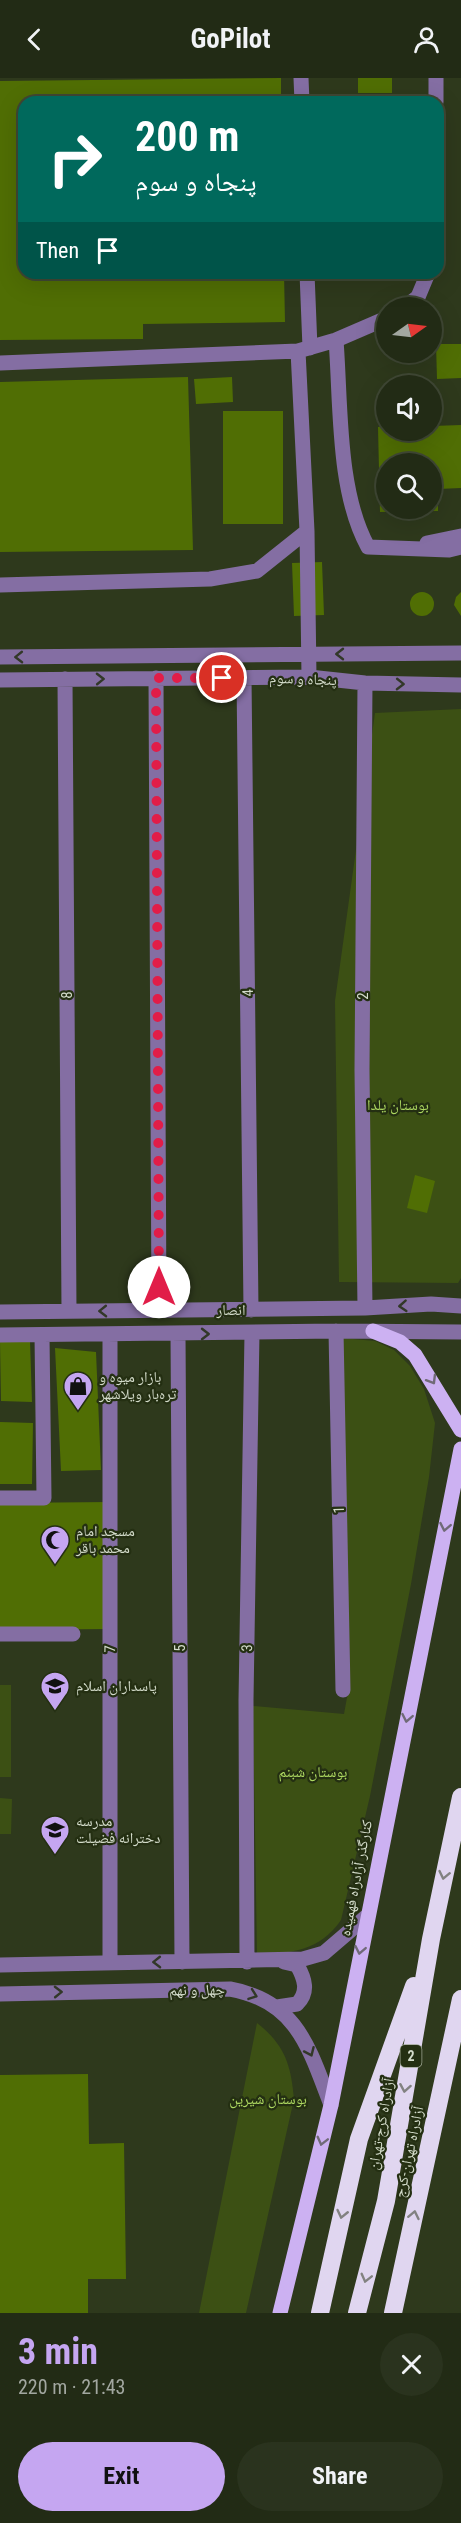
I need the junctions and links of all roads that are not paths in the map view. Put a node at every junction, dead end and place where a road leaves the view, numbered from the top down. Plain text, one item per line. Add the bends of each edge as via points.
1 (301, 78) edge
2 (436, 78) edge
3 (302, 96) edge
4 (436, 96) edge
5 (307, 279) edge
6 (426, 279) edge
7 (418, 297) edge
8 (376, 323) edge
9 (336, 340) junction
10 (304, 350) junction
11 (0, 363) edge
12 (307, 531) junction
13 (461, 536) edge
14 (461, 547) edge
15 (401, 549) junction
16 (0, 585) edge
17 (461, 653) edge
18 (308, 654) junction
19 (0, 657) edge
20 (244, 677) junction
21 (309, 677) junction
22 (156, 678) junction
23 (65, 679) junction
24 (0, 680) edge
25 (365, 683) junction
26 (461, 685) edge
27 (461, 1306) edge
28 (365, 1308) junction
29 (159, 1310) junction
30 (251, 1310) junction
31 (69, 1311) junction
32 (0, 1312) edge
33 (336, 1331) junction
34 (373, 1331) junction
35 (461, 1332) edge
36 (252, 1333) junction
37 (110, 1334) junction
38 (178, 1334) junction
39 (0, 1335) edge
40 (42, 1335) junction
41 (461, 1430) edge
42 (461, 1449) edge
43 (0, 1498) edge
44 (0, 1634) edge
45 (73, 1634) dead end
46 (343, 1690) dead end
47 (461, 1797) edge
48 (366, 1917) junction
49 (431, 1939) junction
50 (278, 1960) junction
51 (183, 1962) junction
52 (247, 1962) junction
53 (110, 1963) junction
54 (0, 1965) edge
55 (0, 1994) edge
56 (461, 1999) edge
57 (277, 2007) junction
58 (331, 2105) junction
59 (280, 2313) edge
60 (320, 2313) edge
61 (357, 2313) edge
62 (393, 2313) edge

1 - 3 street
2 - 4 street
5 - 10 street
6 - 7 street
8 - 9 street
9 - 10 street
9 - 15 street via 346,488 358,529 368,548
10 - 11 street
10 - 12 street
12 - 16 street via 257,571 210,579
12 - 18 street
13 - 15 street
14 - 15 street
17 -> 18 street, پنجاه و سوم
18 -> 19 street, پنجاه و سوم
18 - 21 street
20 - 21 street, پنجاه و سوم
20 - 22 street, پنجاه و سوم
20 - 30 street, 4
21 - 25 street, پنجاه و سوم
23 -> 22 street, پنجاه و سوم
22 - 29 street
23 - 24 street, پنجاه و سوم
23 - 31 street, 8
25 -> 26 street, پنجاه و سوم
25 - 28 street, 2
27 -> 28 street, انصار
28 - 30 street, انصار
29 - 30 street, انصار
29 -> 31 street, انصار
31 - 32 street, انصار
33 - 34 street, انصار
33 - 36 street, انصار
33 - 46 street, 1
34 - 35 street, انصار
34 -> 41 main road via 400,1342 415,1354
38 -> 36 street, انصار
36 - 52 street, 3 via 246,1700
37 - 38 street, انصار
37 - 40 street, انصار
37 - 53 street, 7
38 - 51 street, 5
39 - 40 street, انصار
40 - 43 street via 44,1498
42 -> 48 main road, کنارگذر آزادراه فهمیده
44 - 45 street
47 -> 49 highway, آزادراه کرج-تهران / 2
48 - 50 street, چهل و نهم via 324,1953
48 -> 58 main road, کنارگذر آزادراه فهمیده
49 -> 60 highway via 359,2139
49 -> 61 highway, آزادراه کرج-تهران / 2 via 386,2201
50 - 52 street, چهل و نهم
50 - 57 street via 297,1965 306,1991 297,2004
51 - 52 street, چهل و نهم
51 -> 53 street, چهل و نهم
53 - 54 street, چهل و نهم
55 -> 57 street, چهل و نهم via 230,1989
62 -> 56 highway, آزادراه تهران-کرج
57 -> 58 street, چهل و نهم via 290,2018 309,2047
58 -> 59 main road, کنارگذر آزادراه فهمیده

